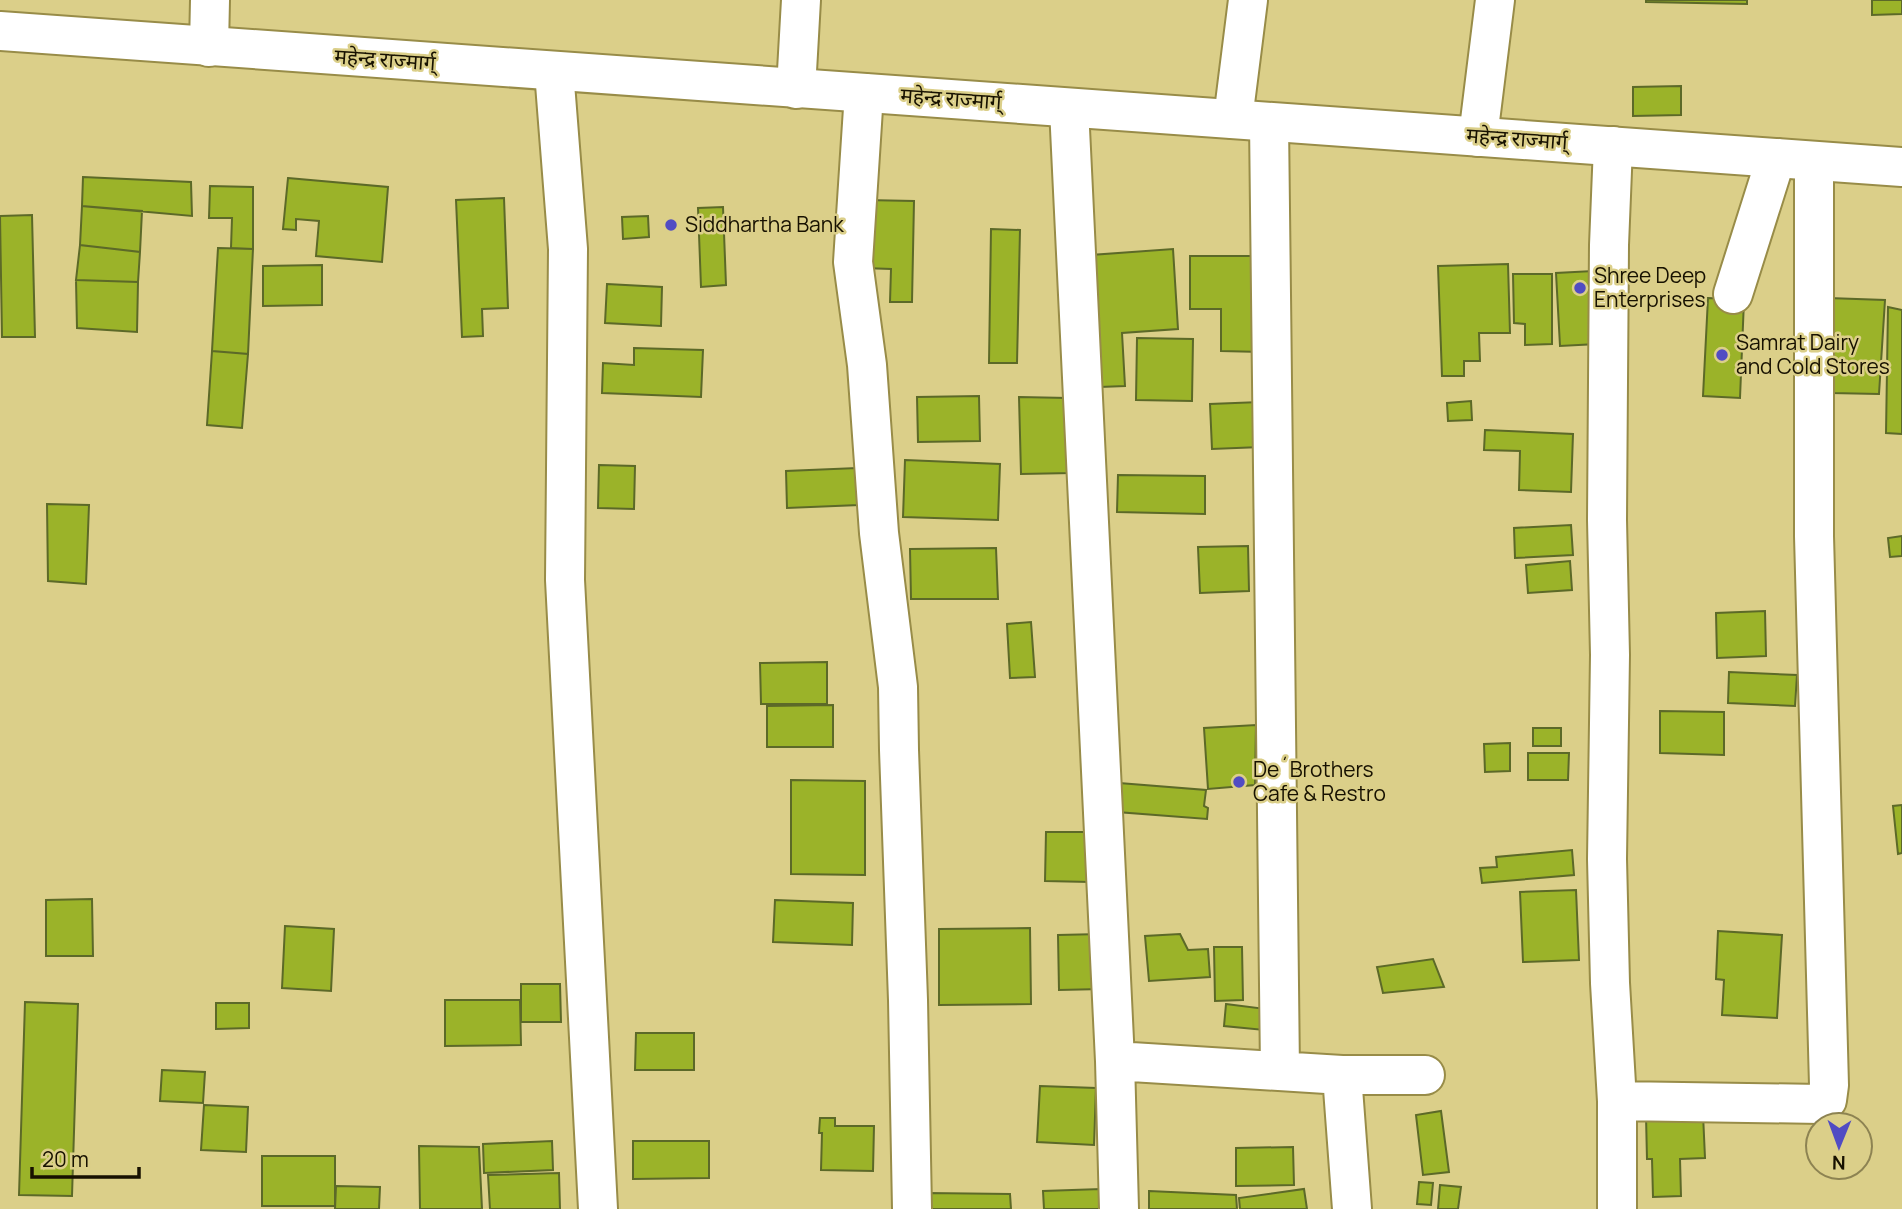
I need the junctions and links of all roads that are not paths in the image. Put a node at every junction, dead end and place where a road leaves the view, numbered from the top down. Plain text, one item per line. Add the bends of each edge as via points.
1 (210, 0) edge
2 (801, 0) edge
3 (1248, 0) edge
4 (1495, 0) edge
5 (0, 31) edge
6 (209, 47) junction
7 (554, 71) junction
8 (796, 89) junction
9 (864, 93) junction
10 (1069, 108) junction
11 (1251, 121) junction
12 (1478, 137) junction
13 (1613, 146) junction
14 (1776, 158) junction
15 (1814, 161) junction
16 (1902, 167) edge
17 (1733, 294) dead end
18 (1115, 1061) junction
19 (1280, 1071) junction
20 (1342, 1075) junction
21 (1425, 1075) dead end
22 (1617, 1101) junction
23 (598, 1209) edge
24 (912, 1209) edge
25 (1119, 1209) edge
26 (1352, 1209) edge
27 (1617, 1209) edge

1 - 6 main road
2 - 8 main road
3 - 11 main road
4 - 12 main road
5 - 6 main road, महेन्द्र राज्मार्ग्
6 - 7 main road, महेन्द्र राज्मार्ग्
7 - 8 main road, महेन्द्र राज्मार्ग्
7 - 23 main road via 568,249 565,580
8 - 9 main road, महेन्द्र राज्मार्ग्
9 - 10 main road, महेन्द्र राज्मार्ग्
9 - 24 main road via 853,262 898,687
10 - 11 main road, महेन्द्र राज्मार्ग्
10 - 18 main road
11 - 12 main road, महेन्द्र राज्मार्ग्
11 - 19 main road
12 - 13 main road, महेन्द्र राज्मार्ग्
13 - 14 main road, महेन्द्र राज्मार्ग्
13 - 22 main road via 1607,859
14 - 15 main road, महेन्द्र राज्मार्ग्
14 - 17 main road
15 - 16 main road, महेन्द्र राज्मार्ग्
15 - 22 main road via 1814,536 1827,1100 1821,1104
18 - 19 main road
18 - 25 main road
19 - 20 main road
20 - 21 main road
20 - 26 main road
22 - 27 main road

